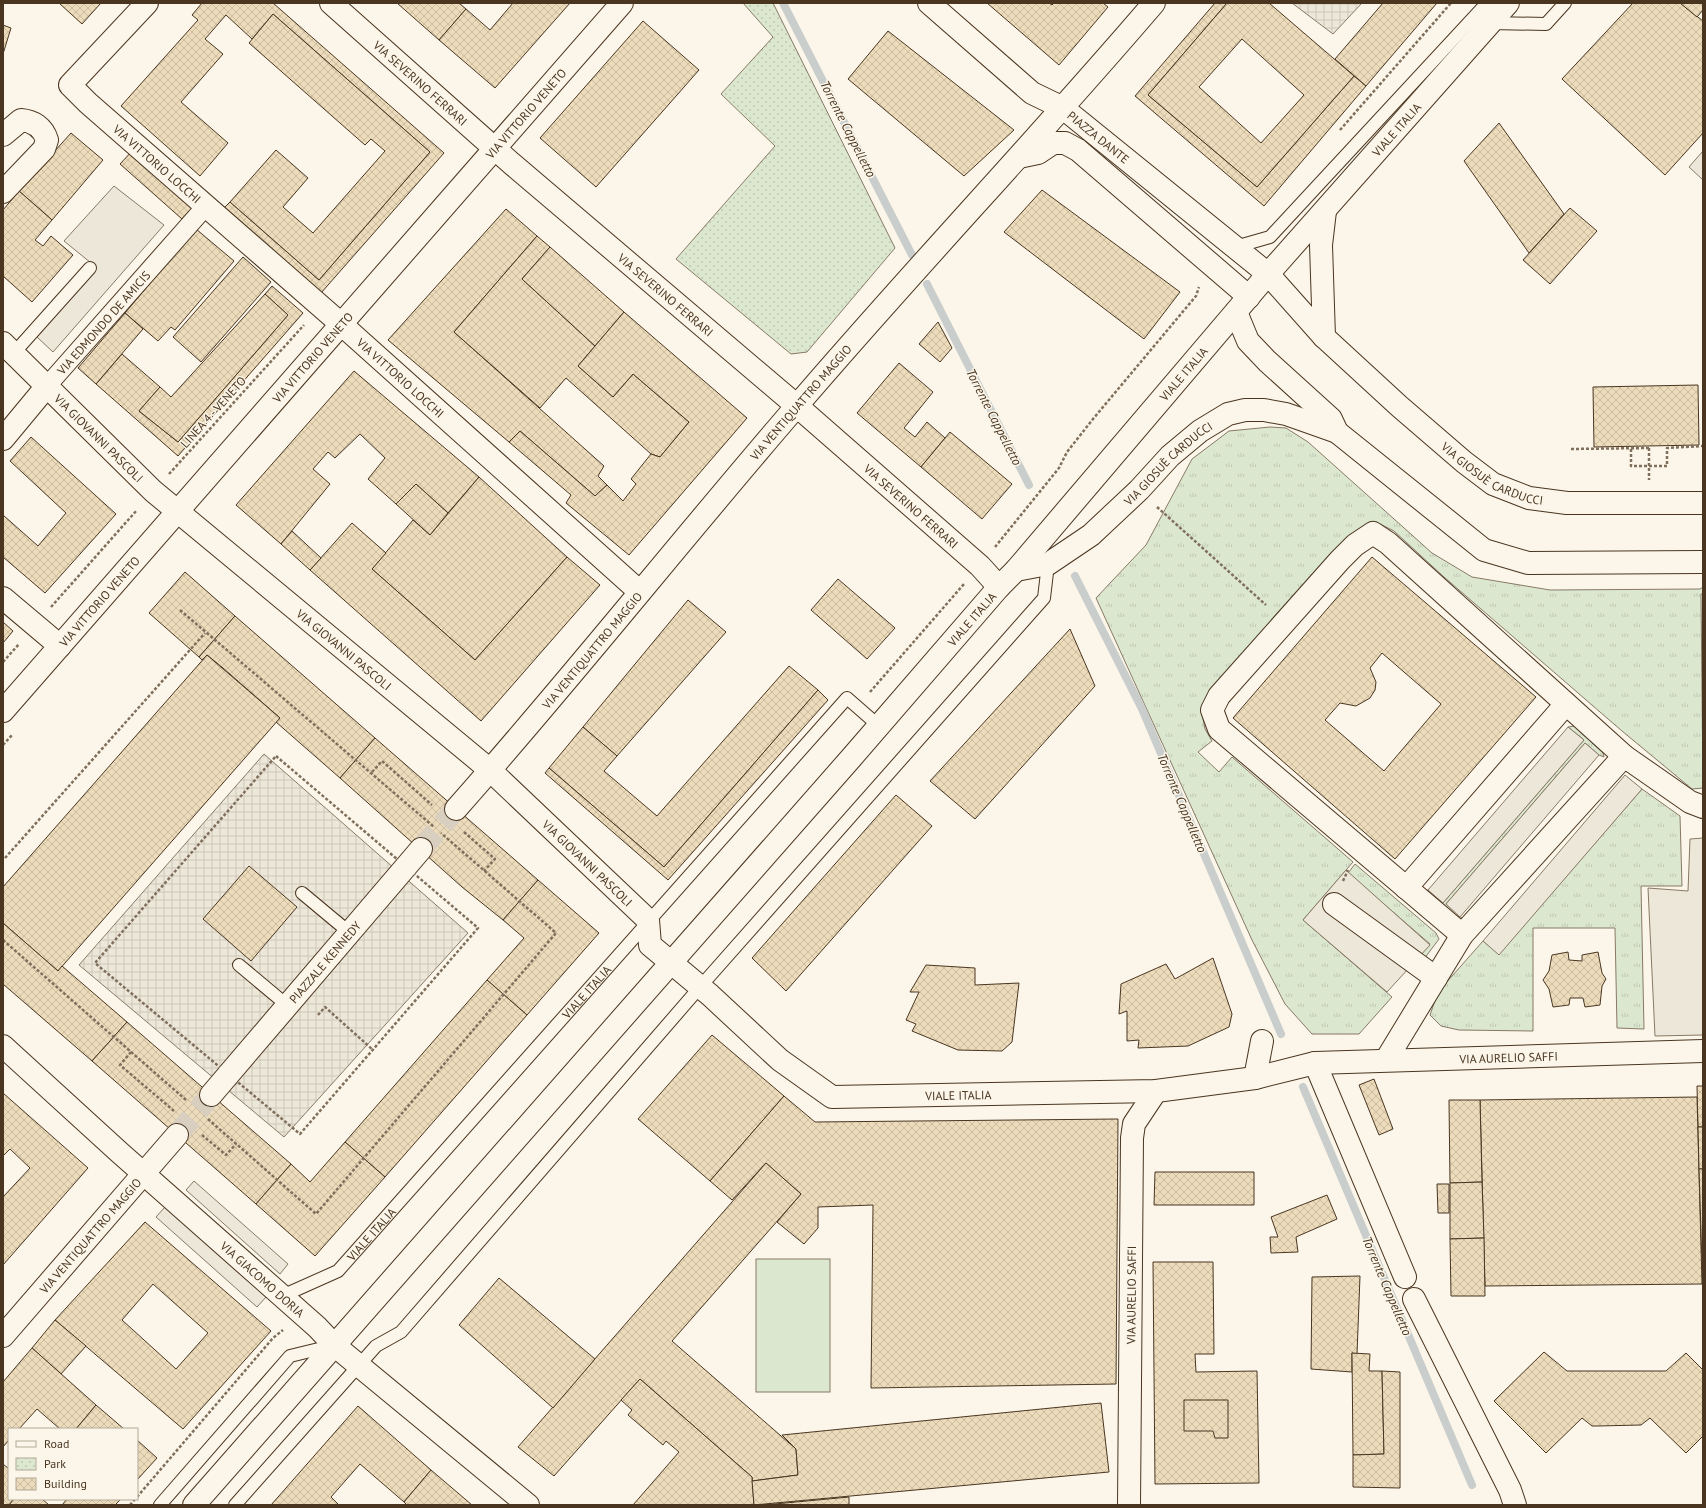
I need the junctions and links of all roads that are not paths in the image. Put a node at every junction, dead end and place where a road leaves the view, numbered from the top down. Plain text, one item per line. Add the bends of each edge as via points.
1 (147, 3) edge
2 (331, 3) edge
3 (622, 3) edge
4 (929, 3) edge
5 (1154, 3) edge
6 (1508, 3) edge
7 (1565, 3) edge
8 (1485, 13) edge
9 (1063, 108) junction
10 (3, 135) edge
11 (495, 148) junction
12 (1018, 156) junction
13 (3, 192) edge
14 (206, 206) junction
15 (1325, 211) junction
16 (1235, 247) junction
17 (90, 268) dead end
18 (1268, 274) junction
19 (1242, 304) junction
20 (341, 324) junction
21 (1324, 336) junction
22 (8, 348) edge
23 (47, 386) junction
24 (796, 406) junction
25 (1337, 432) junction
26 (3, 439) edge
27 (1703, 503) edge
28 (178, 510) junction
29 (1703, 562) edge
30 (1048, 564) junction
31 (1016, 570) junction
32 (999, 587) junction
33 (640, 592) junction
34 (3, 598) edge
35 (60, 646) junction
36 (1566, 704) junction
37 (3, 711) edge
38 (879, 726) junction
39 (1624, 756) junction
40 (490, 770) junction
41 (1703, 807) edge
42 (456, 808) tunnel mouth
43 (421, 849) tunnel mouth
44 (1406, 888) junction
45 (302, 893) dead end
46 (1334, 904) road end
47 (648, 920) junction
48 (350, 933) junction
49 (1462, 935) junction
50 (671, 962) junction
51 (239, 965) dead end
52 (1436, 978) junction
53 (700, 987) junction
54 (288, 1006) junction
55 (1262, 1041) dead end
56 (3, 1046) edge
57 (1703, 1051) edge
58 (1386, 1060) junction
59 (1315, 1063) junction
60 (1255, 1078) junction
61 (1156, 1091) junction
62 (211, 1095) tunnel mouth
63 (177, 1135) tunnel mouth
64 (144, 1174) junction
65 (1405, 1277) dead end
66 (282, 1296) junction
67 (1414, 1299) dead end
68 (3, 1336) edge
69 (334, 1345) junction
70 (359, 1366) junction
71 (160, 1505) edge
72 (194, 1505) edge
73 (235, 1505) edge
74 (528, 1505) edge
75 (1129, 1505) edge
76 (1515, 1505) edge

1 - 14 street, VIA VITTORIO LOCCHI via 70,85
2 - 11 street, VIA SEVERINO FERRARI
3 - 11 street, VIA VITTORIO VENETO
4 - 9 street, PIAZZA DANTE via 1032,93
5 - 9 street, VIA VENTIQUATTRO MAGGIO
6 - 8 street, VIALE ITALIA
7 - 8 lane via 1546,24
8 - 15 street, VIALE ITALIA
8 - 16 lane, VIALE ITALIA via 1270,237
9 - 12 street, VIA VENTIQUATTRO MAGGIO
9 - 16 street, PIAZZA DANTE
10 - 13 street via 21,120 32,121 43,131 47,140 44,149
11 - 20 street, VIA VITTORIO VENETO
11 - 24 street, VIA SEVERINO FERRARI
12 - 19 street, PIAZZA DANTE via 1038,154 1053,143 1065,143 1078,150
12 - 24 street, VIA VENTIQUATTRO MAGGIO
14 - 20 street, VIA VITTORIO LOCCHI
14 - 23 street, VIA EDMONDO DE AMICIS
15 - 18 street, VIALE ITALIA
15 - 21 street via 1321,245
16 - 18 street, PIAZZA DANTE
17 - 22 lane
18 - 19 street, VIALE ITALIA
18 - 21 street, VIA GIOSUÈ CARDUCCI
19 - 25 street, VIA GIOSUÈ CARDUCCI via 1248,341 1331,419
19 - 31 street, VIALE ITALIA
20 - 28 street, VIA VITTORIO VENETO
20 - 33 street, VIA VITTORIO LOCCHI
21 - 27 street, VIA GIOSUÈ CARDUCCI via 1411,416 1493,484 1529,498 1567,503
22 - 23 street, VIA GIOVANNI PASCOLI
23 - 26 street, VIA EDMONDO DE AMICIS
23 - 28 street, VIA GIOVANNI PASCOLI via 153,491
24 - 32 street, VIA SEVERINO FERRARI via 980,566
24 - 33 street, VIA VENTIQUATTRO MAGGIO
25 - 29 street, VIA GIOSUÈ CARDUCCI via 1484,550 1528,563
25 - 30 street, VIA GIOSUÈ CARDUCCI via 1270,411 1245,410 1228,414 1200,431 1170,456 1139,490 1091,535
28 - 35 street, VIA VITTORIO VENETO
28 - 40 street, VIA GIOVANNI PASCOLI
30 - 31 street, VIA GIOSUÈ CARDUCCI
30 - 53 lane via 1044,598
31 - 32 street, VIALE ITALIA
32 - 38 street, VIALE ITALIA
33 - 40 street, VIA VENTIQUATTRO MAGGIO
34 - 35 street
35 - 37 street, VIA VITTORIO VENETO
36 - 39 street
36 - 44 street
36 - 44 street via 1388,543 1373,533 1355,545 1218,696 1212,710 1218,729
38 - 47 lane, VIALE ITALIA via 847,698
38 - 50 street, VIALE ITALIA
39 - 41 street via 1690,802
39 - 49 street
40 - 42 street, VIA VENTIQUATTRO MAGGIO
40 - 47 street, VIA GIOVANNI PASCOLI
43 - 48 street, PIAZZALE KENNEDY
44 - 49 street
45 - 48 lane
46 - 52 street
47 - 50 street via 650,945
47 - 66 lane, VIALE ITALIA via 338,1271
48 - 54 street, PIAZZALE KENNEDY
49 - 52 street
50 - 53 street, VIALE ITALIA
50 - 69 street, VIALE ITALIA
51 - 54 lane
52 - 58 street
53 - 61 street, VIALE ITALIA via 780,1060 832,1097
53 - 70 lane via 401,1332 376,1346
54 - 62 street, PIAZZALE KENNEDY
55 - 60 street
56 - 64 street, VIA GIACOMO DORIA
57 - 58 street, VIA AURELIO SAFFI
58 - 59 street, VIA AURELIO SAFFI
59 - 60 street, VIALE ITALIA
59 - 65 street
60 - 61 street, VIALE ITALIA
61 - 75 street, VIA AURELIO SAFFI via 1134,1124 1132,1138
63 - 64 street, VIA VENTIQUATTRO MAGGIO
64 - 66 street, VIA GIACOMO DORIA
64 - 68 street, VIA VENTIQUATTRO MAGGIO
66 - 69 street, VIA GIACOMO DORIA
67 - 76 street via 1510,1490
69 - 70 street, VIA GIACOMO DORIA
69 - 71 lane via 290,1356
69 - 72 street, VIALE ITALIA
70 - 73 lane
70 - 74 street, VIA GIACOMO DORIA

